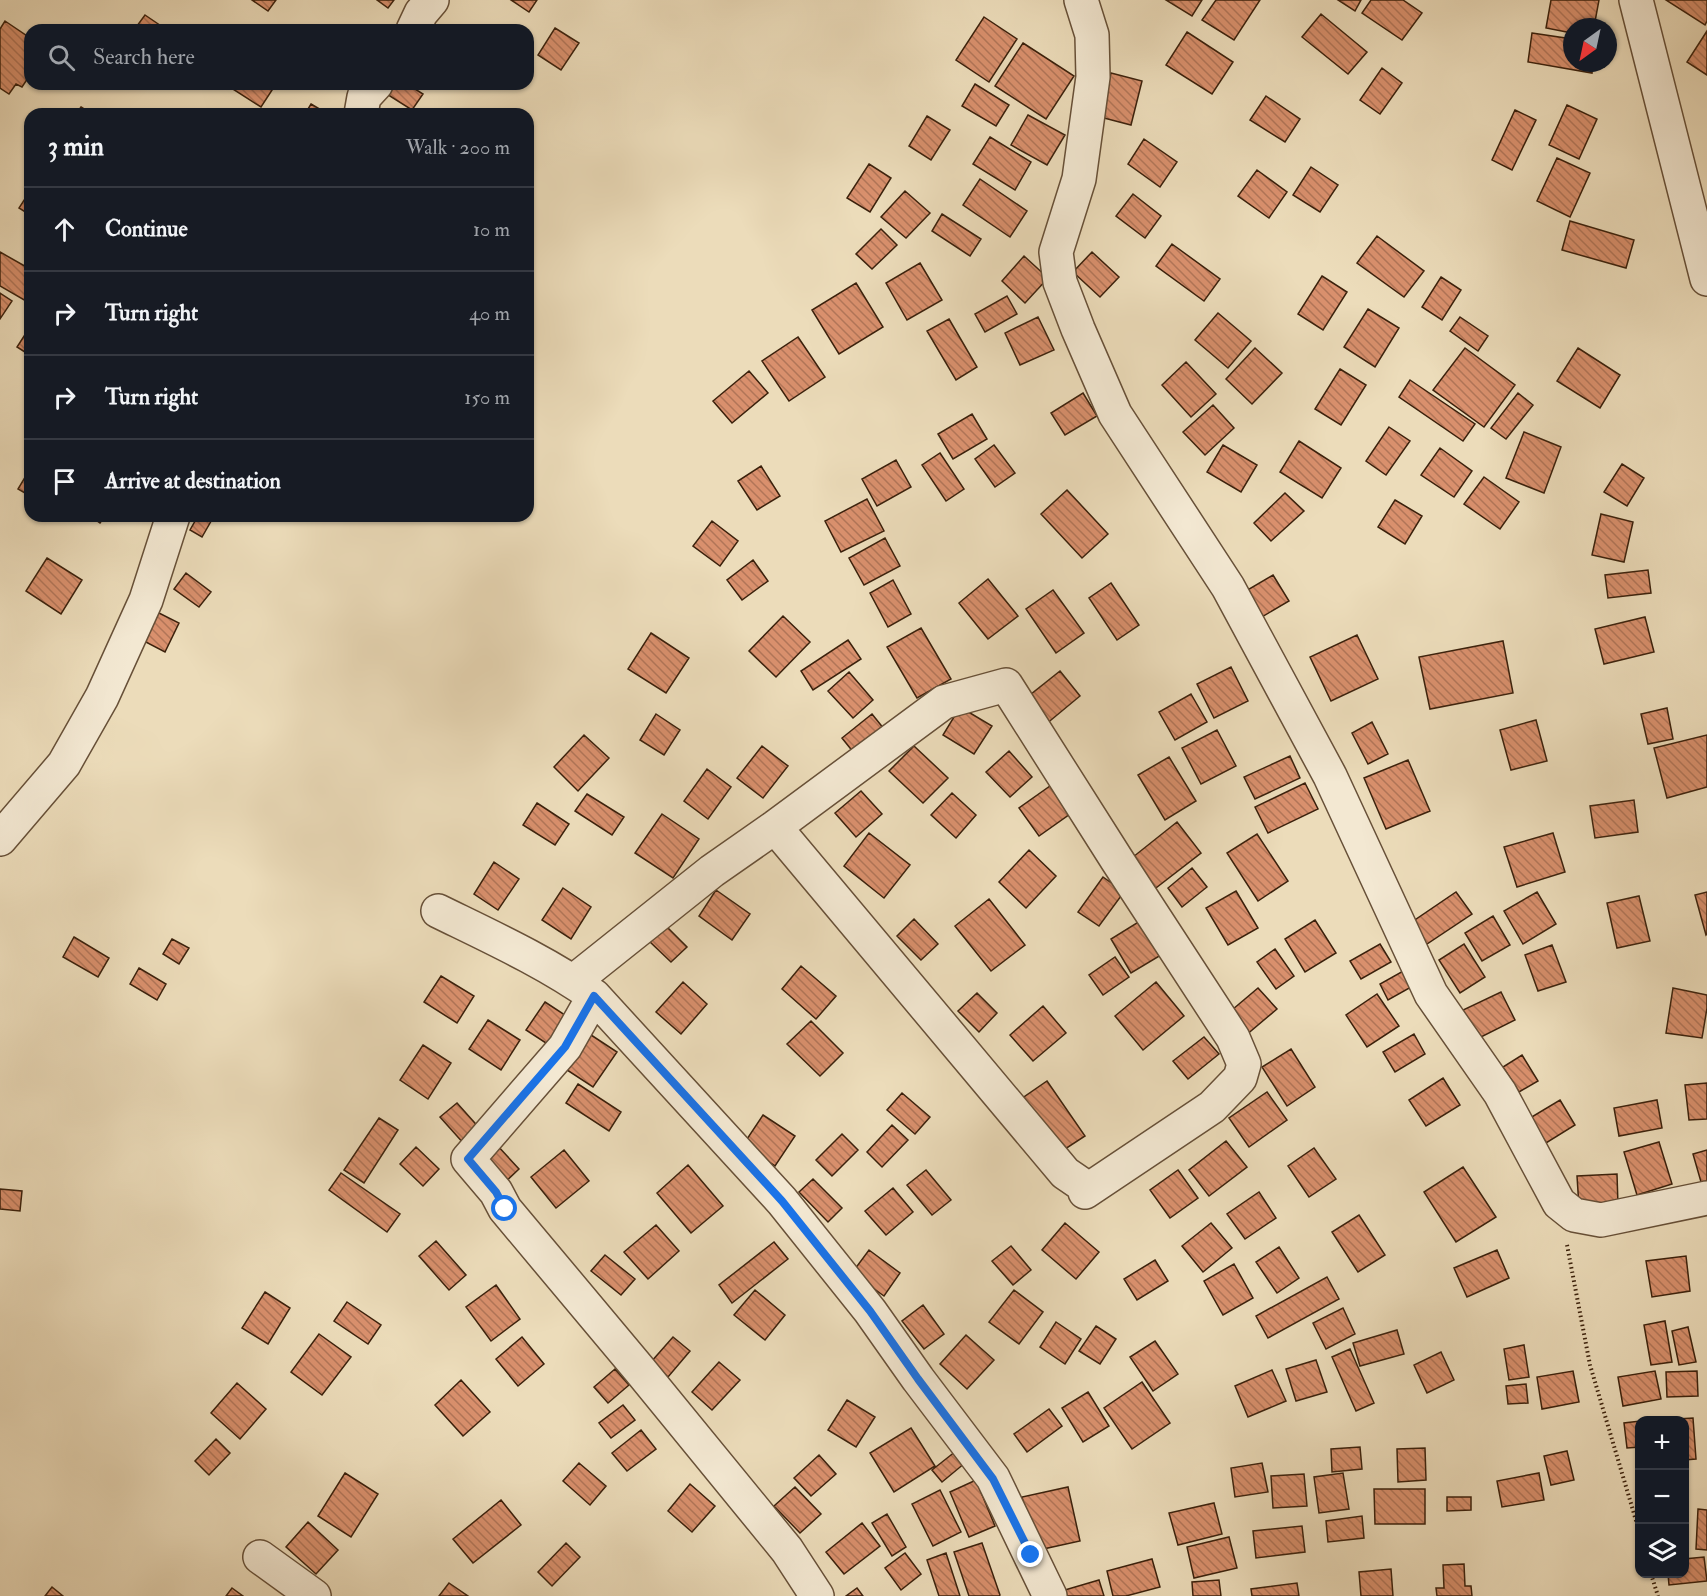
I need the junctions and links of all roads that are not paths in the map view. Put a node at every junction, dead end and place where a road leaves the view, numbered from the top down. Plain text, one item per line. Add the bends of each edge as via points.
1 (432, 0) edge
2 (1081, 0) edge
3 (1636, 0) edge
4 (415, 24) edge
5 (370, 90) edge
6 (362, 108) edge
7 (1707, 279) edge
8 (171, 522) edge
9 (775, 827) junction
10 (0, 839) edge
11 (438, 911) dead end
12 (584, 988) junction
13 (1707, 1198) edge
14 (260, 1557) dead end
15 (314, 1596) edge
16 (817, 1596) edge
17 (1050, 1596) edge

1 - 4 street
2 - 13 street via 1092,35 1093,77 1079,178 1056,252 1060,282 1115,414 1228,587 1330,776 1431,994 1500,1093 1559,1203 1574,1215 1601,1220
3 - 7 street
5 - 6 street
8 - 10 street via 146,600 102,697 64,764
9 - 9 street via 944,702 1006,685 1233,1038 1244,1064 1240,1078 1212,1107 1085,1192 1084,1186 1065,1173
9 - 12 street via 712,871
11 - 12 street
12 - 16 street via 565,1047 468,1159 787,1550
12 - 17 street via 782,1201 870,1311 993,1479
14 - 15 street

